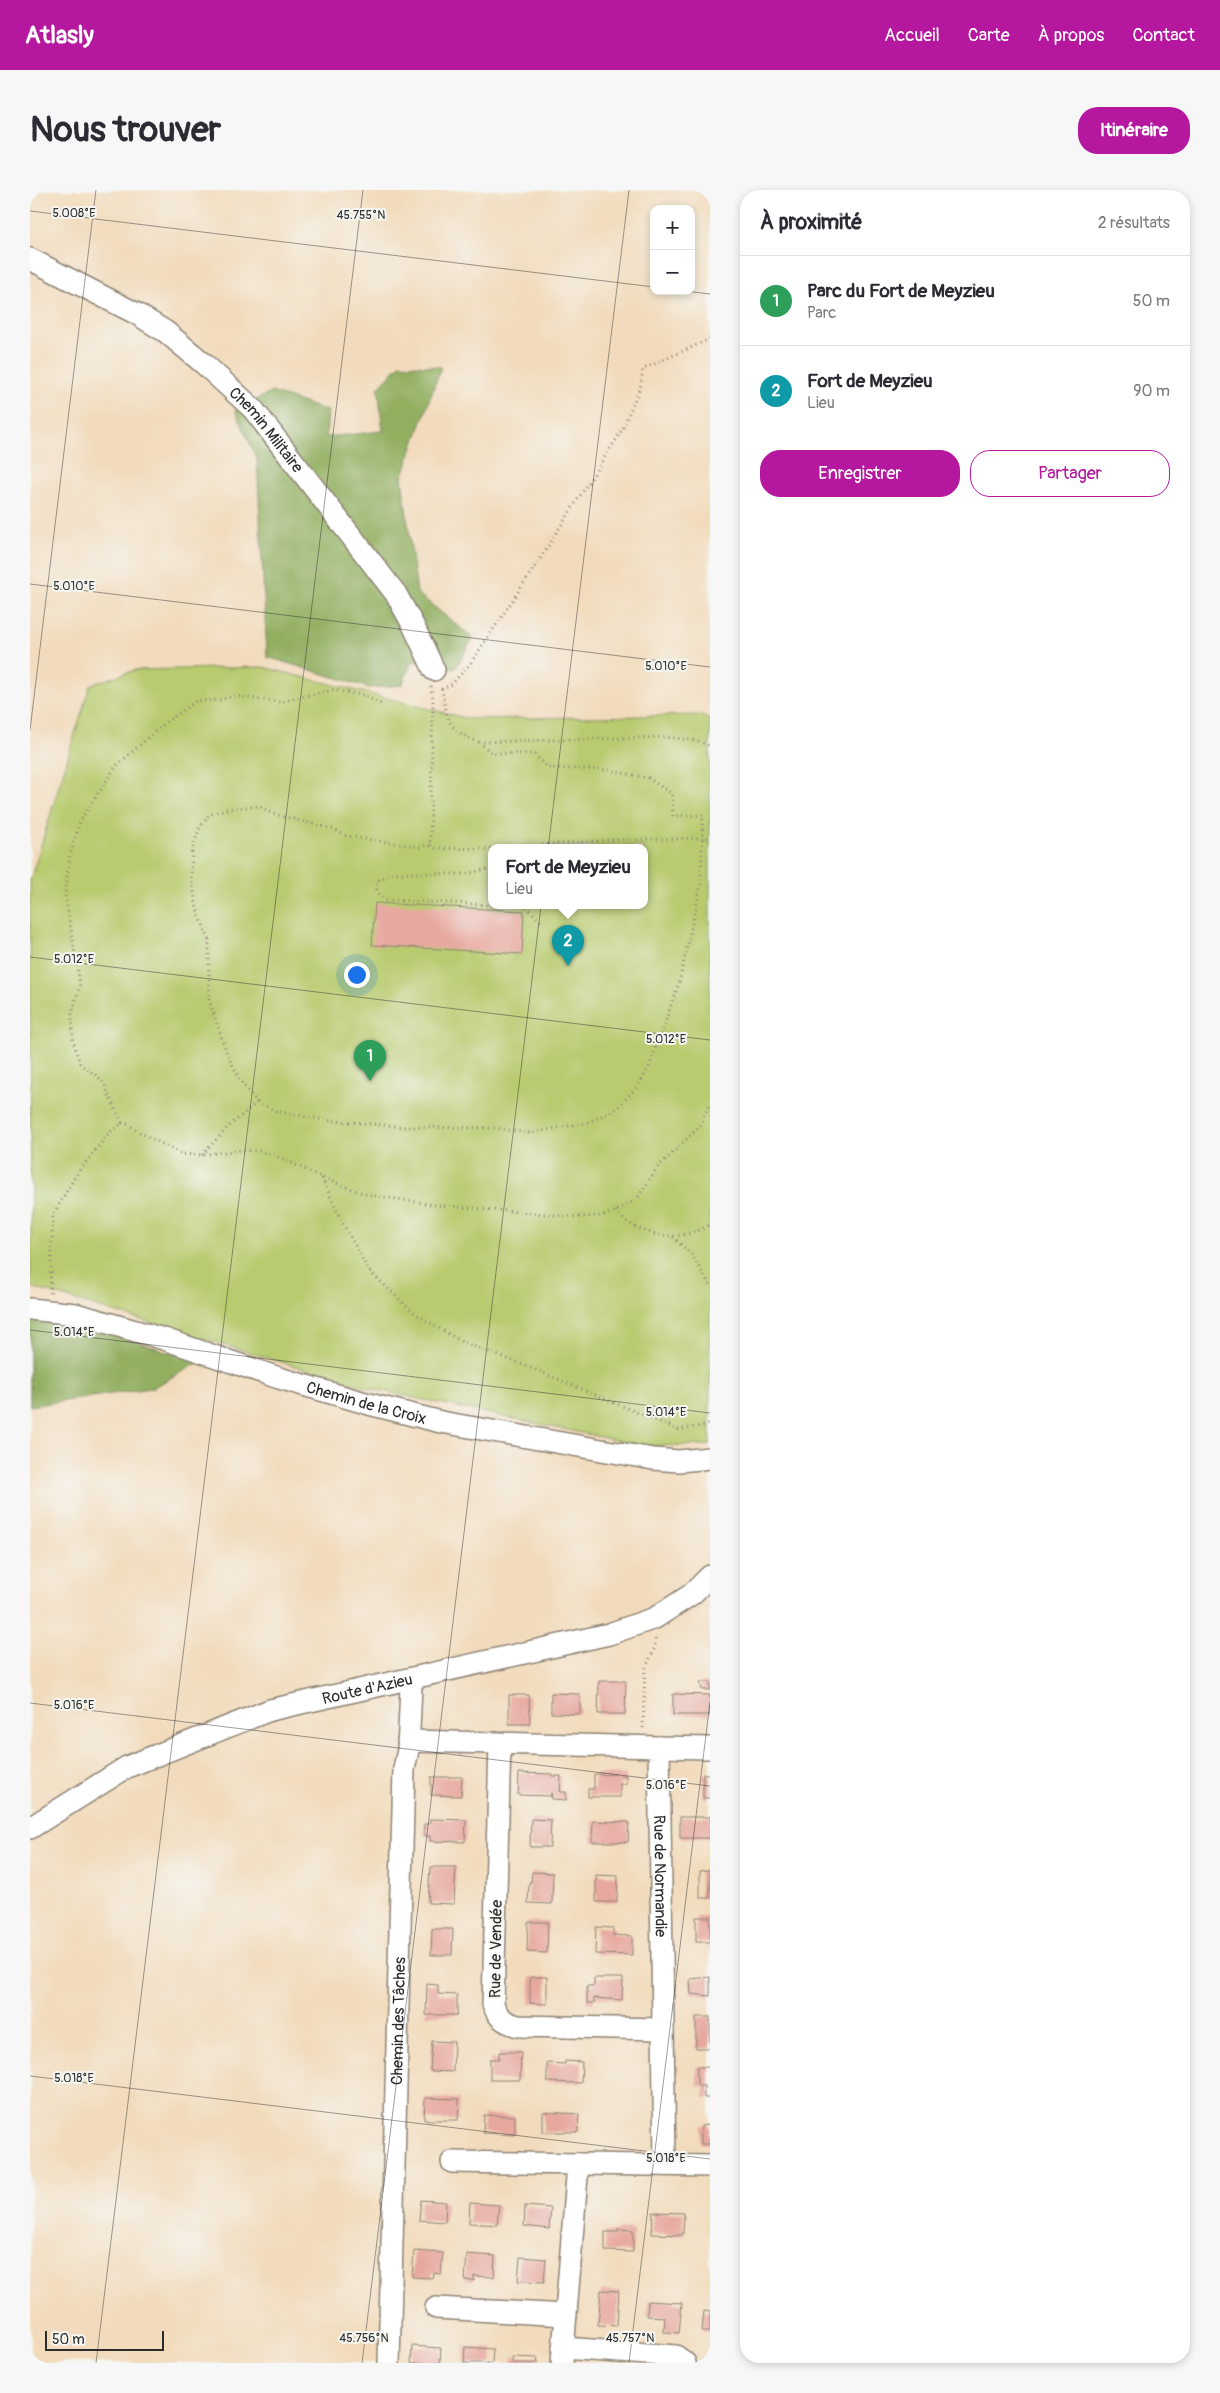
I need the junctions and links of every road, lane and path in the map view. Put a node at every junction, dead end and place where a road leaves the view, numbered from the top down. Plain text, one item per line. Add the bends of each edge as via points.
1 (30, 259) edge
2 (710, 339) edge
3 (432, 676) joint
4 (383, 705) dead end
5 (478, 742) junction
6 (710, 746) edge
7 (710, 838) edge
8 (702, 839) junction
9 (555, 844) edge
10 (430, 845) junction
11 (488, 849) edge
12 (488, 869) edge
13 (488, 905) edge
14 (529, 909) edge
15 (541, 922) dead end
16 (257, 1102) junction
17 (710, 1103) edge
18 (122, 1123) junction
19 (202, 1155) junction
20 (322, 1177) junction
21 (616, 1211) junction
22 (710, 1224) edge
23 (673, 1236) junction
24 (710, 1284) edge
25 (30, 1309) edge
26 (52, 1310) junction
27 (710, 1424) edge
28 (710, 1458) edge
29 (710, 1576) edge
30 (655, 1618) junction
31 (410, 1679) junction
32 (408, 1741) junction
33 (500, 1743) junction
34 (651, 1746) junction
35 (710, 1748) edge
36 (30, 1828) edge
37 (663, 2028) junction
38 (452, 2162) dead end
39 (578, 2164) junction
40 (664, 2166) junction
41 (710, 2166) edge
42 (436, 2308) dead end
43 (566, 2315) junction
44 (563, 2356) edge
45 (390, 2363) edge
46 (685, 2363) edge

1 - 3 street, Chemin Militaire via 166,332 253,409 396,594 413,625
2 - 5 path via 643,369 641,385 622,430 470,664 452,684 442,689 453,728 461,736
3 - 10 path
4 - 18 path via 363,695 333,690 278,702 235,696 196,701 116,766 80,821 70,855 65,894 80,984 72,1014 73,1040 80,1064 102,1080
5 - 6 path via 665,737 698,741
5 - 8 path via 492,753 534,754 548,768 609,770 648,778 672,794 673,816 703,815
7 - 8 path
8 - 9 path via 619,839
8 - 16 path via 701,884 679,983 649,1067 638,1086 616,1109 589,1122 530,1133 494,1128 404,1127 326,1120 278,1112
10 - 11 path via 435,848
10 - 16 path via 420,847 346,836 273,814 259,806 225,809 209,815 199,829 192,851 191,877 197,909 209,940 209,1000 227,1054
12 - 13 path via 466,874 392,873 379,880 376,888 386,900
14 - 15 path
16 - 19 path
17 - 21 path via 700,1126 657,1168 637,1199
18 - 19 path via 182,1154
18 - 26 path via 108,1134 76,1175 52,1215
19 - 20 path via 260,1151
20 - 21 path via 365,1194 435,1205 564,1217 602,1216
20 - 27 path via 369,1271 413,1312 462,1342 679,1430
21 - 23 path via 621,1218 654,1234
22 - 23 path
23 - 24 path via 691,1254
25 - 26 street, Chemin de la Croix
26 - 28 street, Chemin de la Croix via 164,1339 279,1378 441,1422 653,1458 678,1461
29 - 30 street, Route d'Azieu via 692,1594
30 - 31 street, Route d'Azieu via 609,1634
30 - 34 path via 655,1647 645,1670
31 - 32 street, Chemin des Tâches
31 - 36 street, Route d'Azieu via 262,1714 127,1767
32 - 33 street
32 - 45 street, Chemin des Tâches via 404,1768
33 - 34 street
33 - 37 street, Rue de Vendée via 493,2004 497,2015 518,2026
34 - 35 street
34 - 37 street, Rue de Normandie
37 - 40 street, Rue de Normandie
38 - 39 street
39 - 40 street
39 - 43 street
40 - 41 street
42 - 43 street
43 - 44 street
44 - 46 street via 676,2356

